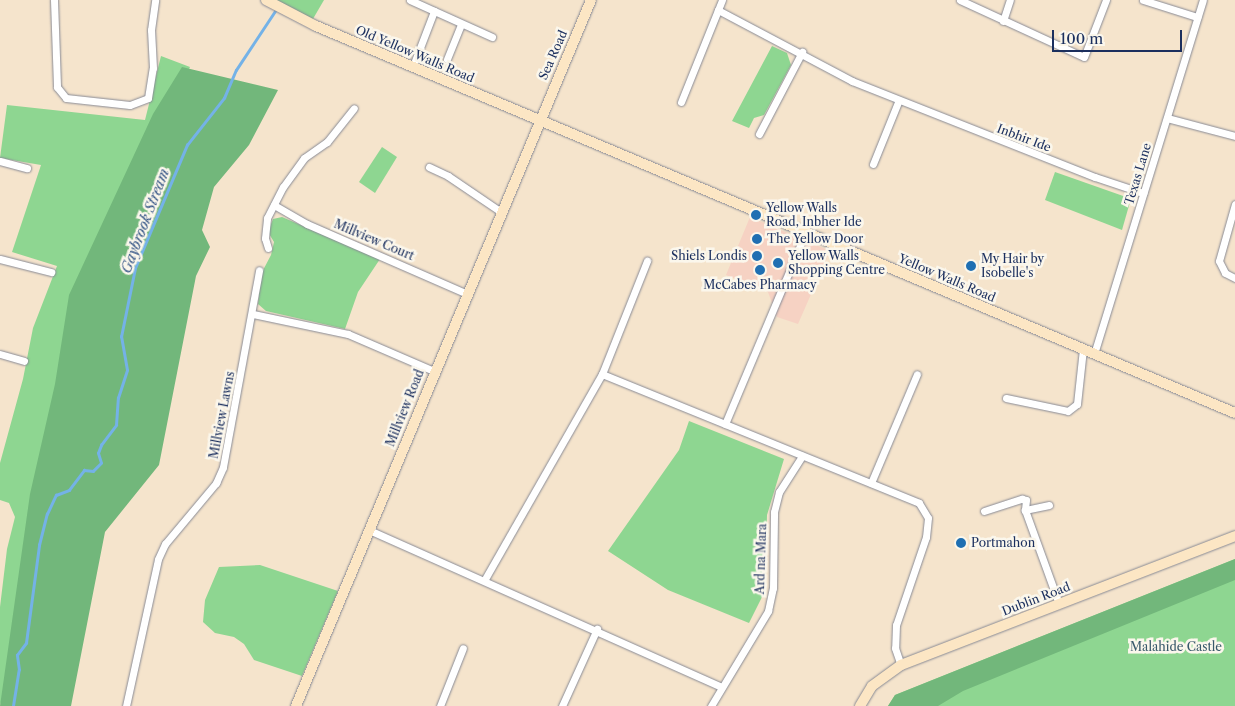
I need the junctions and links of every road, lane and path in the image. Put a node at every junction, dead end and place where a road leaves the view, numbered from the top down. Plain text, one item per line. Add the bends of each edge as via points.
1 (54, 0) edge
2 (155, 0) edge
3 (410, 0) edge
4 (591, 0) edge
5 (722, 0) edge
6 (960, 0) edge
7 (1010, 0) edge
8 (1106, 0) edge
9 (1143, 0) edge
10 (1203, 0) edge
11 (269, 2) edge
12 (718, 10) junction
13 (434, 11) junction
14 (1198, 17) junction
15 (1003, 21) junction
16 (461, 25) junction
17 (492, 37) dead end
18 (802, 52) junction
19 (447, 59) dead end
20 (413, 66) junction
21 (681, 102) dead end
22 (898, 102) junction
23 (354, 108) dead end
24 (1167, 118) junction
25 (539, 119) junction
26 (759, 134) dead end
27 (1235, 136) edge
28 (0, 162) edge
29 (873, 164) dead end
30 (429, 167) dead end
31 (27, 168) dead end
32 (1143, 193) junction
33 (1235, 204) edge
34 (274, 205) junction
35 (501, 212) junction
36 (806, 231) junction
37 (268, 248) dead end
38 (0, 259) edge
39 (646, 261) dead end
40 (259, 270) dead end
41 (51, 272) dead end
42 (1235, 278) edge
43 (467, 294) junction
44 (253, 314) junction
45 (1082, 349) junction
46 (0, 354) edge
47 (1094, 354) junction
48 (24, 361) dead end
49 (434, 371) junction
50 (602, 374) junction
51 (916, 374) dead end
52 (1006, 398) dead end
53 (1235, 413) edge
54 (725, 424) junction
55 (802, 456) junction
56 (871, 483) junction
57 (1049, 505) dead end
58 (1025, 510) junction
59 (984, 511) dead end
60 (370, 530) junction
61 (1235, 536) edge
62 (485, 578) junction
63 (1058, 604) junction
64 (597, 629) junction
65 (463, 648) dead end
66 (901, 665) junction
67 (722, 687) junction
68 (126, 706) edge
69 (296, 706) edge
70 (440, 706) edge
71 (562, 706) edge
72 (711, 706) edge
73 (860, 706) edge

1 - 2 street via 57,87 66,98 130,106 148,98 153,68 151,30
3 - 13 street
4 - 25 street, Sea Road
5 - 12 street
6 - 15 street
7 - 15 street
8 - 15 street via 1084,57
9 - 14 street
10 - 14 street, Texas Lane
11 - 20 street, Old Yellow Walls Road
12 - 18 street, Inbhir Ide
12 - 21 street
13 - 16 street
13 - 20 street
14 - 24 street, Texas Lane
16 - 17 street
16 - 19 street
18 - 22 street, Inbhir Ide via 852,81
18 - 26 street
20 - 25 street, Old Yellow Walls Road
22 - 29 street
22 - 32 street, Inbhir Ide
23 - 34 street via 327,142 304,158 292,172
24 - 27 street
24 - 32 street, Texas Lane
25 - 35 street, Millview Road
25 - 36 street, Yellow Walls Road
28 - 31 street
30 - 35 street
32 - 47 street, Texas Lane
33 - 42 street via 1219,261 1224,273
34 - 37 street via 265,228
34 - 43 street, Millview Court via 307,224
35 - 43 street, Millview Road
36 - 45 street, Yellow Walls Road
36 - 54 street
38 - 41 street
39 - 50 street
40 - 44 street, Millview Lawns
43 - 49 street, Millview Road
44 - 49 street via 348,334
44 - 68 street, Millview Lawns via 223,467 216,483 165,544 158,559
45 - 47 street, Yellow Walls Road
45 - 52 street via 1077,404 1068,411
46 - 48 street
47 - 53 street, Yellow Walls Road
49 - 60 street, Millview Road
50 - 54 street
50 - 62 street
51 - 56 street
54 - 55 street
55 - 56 street
55 - 67 street, Ard na Mara via 779,492 774,512 774,588 768,610 754,639
56 - 66 street via 919,503 928,518 926,537 896,625 895,648
57 - 58 street
58 - 59 street via 1026,500 1022,499
58 - 63 street
60 - 62 street
60 - 69 street, Millview Road
61 - 63 street, Dublin Road
62 - 64 street
63 - 66 street, Dublin Road
64 - 67 street
64 - 71 street
65 - 70 street
66 - 73 street, Dublin Road via 872,686
67 - 72 street, Ard na Mara

